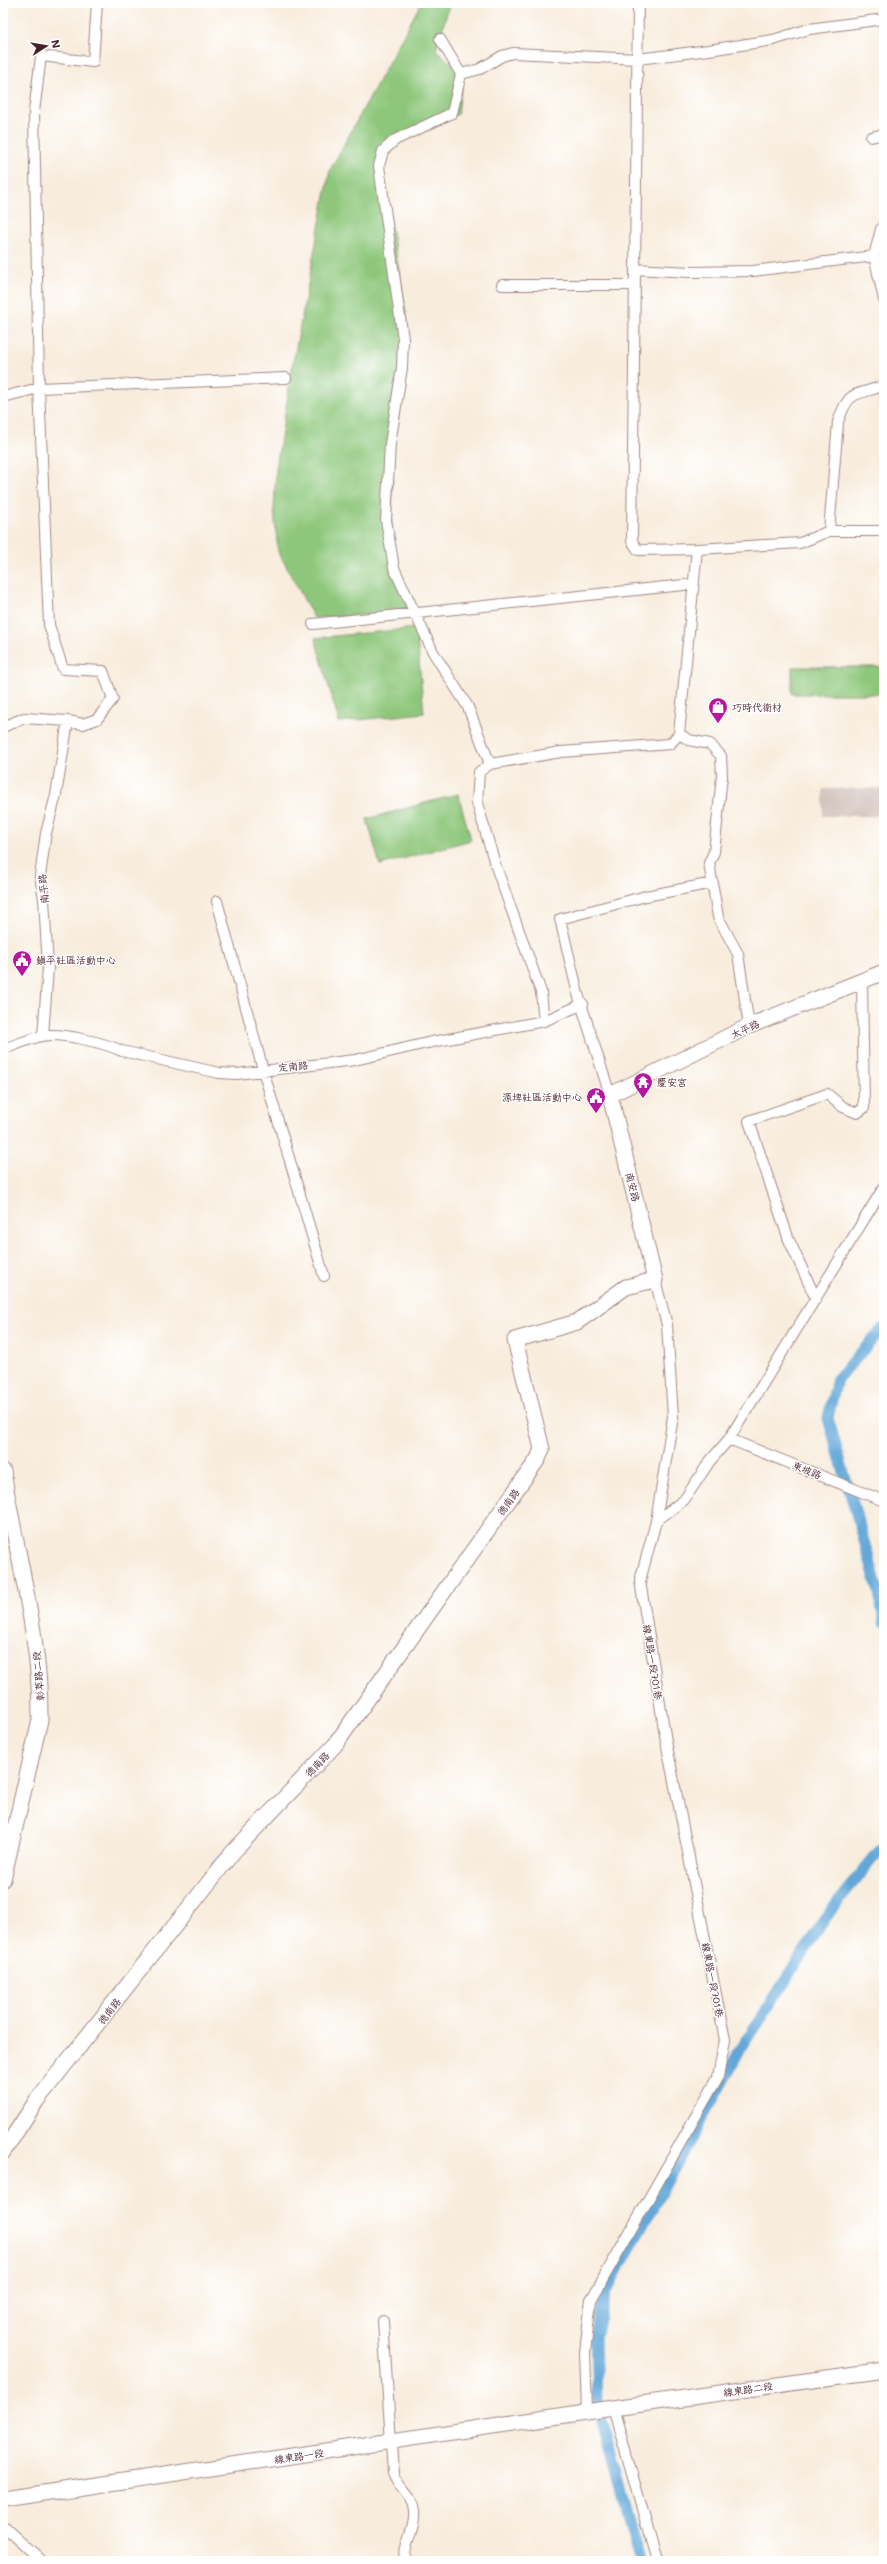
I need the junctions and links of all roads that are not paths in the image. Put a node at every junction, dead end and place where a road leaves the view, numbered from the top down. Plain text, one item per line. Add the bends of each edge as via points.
1 (97, 3) edge
2 (638, 3) edge
3 (884, 19) edge
4 (440, 39) dead end
5 (638, 59) junction
6 (461, 74) junction
7 (884, 134) edge
8 (871, 137) dead end
9 (884, 227) edge
10 (874, 256) junction
11 (635, 269) junction
12 (635, 284) junction
13 (502, 285) dead end
14 (884, 300) edge
15 (286, 378) dead end
16 (884, 385) edge
17 (39, 388) junction
18 (3, 397) edge
19 (830, 531) junction
20 (884, 531) edge
21 (697, 549) junction
22 (693, 584) junction
23 (415, 614) junction
24 (313, 624) dead end
25 (68, 721) junction
26 (3, 727) edge
27 (679, 734) junction
28 (490, 764) junction
29 (713, 883) junction
30 (218, 901) dead end
31 (884, 972) edge
32 (862, 980) junction
33 (583, 1004) junction
34 (544, 1021) junction
35 (749, 1026) junction
36 (44, 1036) junction
37 (3, 1049) edge
38 (263, 1070) junction
39 (610, 1095) junction
40 (884, 1187) edge
41 (324, 1276) dead end
42 (655, 1280) junction
43 (816, 1299) junction
44 (729, 1439) junction
45 (3, 1471) edge
46 (884, 1501) edge
47 (656, 1521) junction
48 (3, 1879) edge
49 (3, 2152) edge
50 (383, 2321) dead end
51 (884, 2370) edge
52 (613, 2408) junction
53 (591, 2411) junction
54 (392, 2442) junction
55 (3, 2499) edge
56 (3, 2526) edge
57 (41, 2561) edge
58 (406, 2561) edge
59 (657, 2561) edge

1 - 17 street via 93,62 41,56 34,112
2 - 5 street
3 - 5 street via 809,29 773,40
4 - 6 street
5 - 6 street via 513,53 502,56 480,69
5 - 11 street
6 - 23 street via 452,113 395,140 383,151 379,166 403,339 402,368 390,444 386,520 394,568
7 - 8 street
9 - 10 street via 881,229
10 - 11 street via 753,271 690,272
10 - 14 street
11 - 12 street
12 - 13 street
12 - 21 street via 632,541 638,550
15 - 17 street
16 - 19 street via 850,396 843,406 838,422
17 - 18 street
17 - 25 street via 49,625 64,669 103,671 113,699 97,719 83,724
19 - 20 street
19 - 21 street via 800,543
21 - 22 street
22 - 23 street
22 - 27 street
23 - 24 street
23 - 28 street via 433,652 468,707
25 - 26 street via 24,718
25 - 36 street, 南平路 via 40,876 48,968
27 - 28 street via 670,744 561,752
27 - 29 street via 689,740 710,744 721,756 721,784 714,852 709,863
28 - 34 street via 479,772 477,803 495,864 541,992
29 - 33 street via 646,896 560,919 578,994
29 - 35 street via 718,917 738,954
30 - 38 street
31 - 32 street, 太平路
32 - 35 street, 太平路
32 - 43 street via 864,1108 857,1113 827,1094 749,1121 789,1240
33 - 34 street, 定南路
33 - 39 street
34 - 38 street, 定南路 via 427,1043 356,1060
35 - 39 street, 太平路
36 - 37 street, 定南路
36 - 38 street, 定南路 via 110,1045 122,1051 219,1073 237,1074
38 - 41 street
39 - 42 street, 南安路
40 - 43 street
42 - 47 street, 線東路一段701巷 via 667,1325 673,1417
42 - 49 street, 德南路 via 626,1287 577,1322 515,1340 542,1449 538,1459 335,1745 233,1852 37,2100
43 - 44 street
44 - 46 street, 東坡路
44 - 47 street via 684,1500
45 - 48 street, 彰草路二段 via 38,1661 40,1720
47 - 53 street, 線東路一段701巷 via 640,1581 666,1741 725,2040 718,2077 591,2300 585,2352
50 - 54 street
51 - 52 street, 線東路二段
52 - 53 street, 線東路二段
52 - 59 street
53 - 54 street, 線東路一段
54 - 55 street, 線東路一段
54 - 58 street via 393,2473 396,2483 410,2497 414,2510 412,2529 405,2546
56 - 57 street

